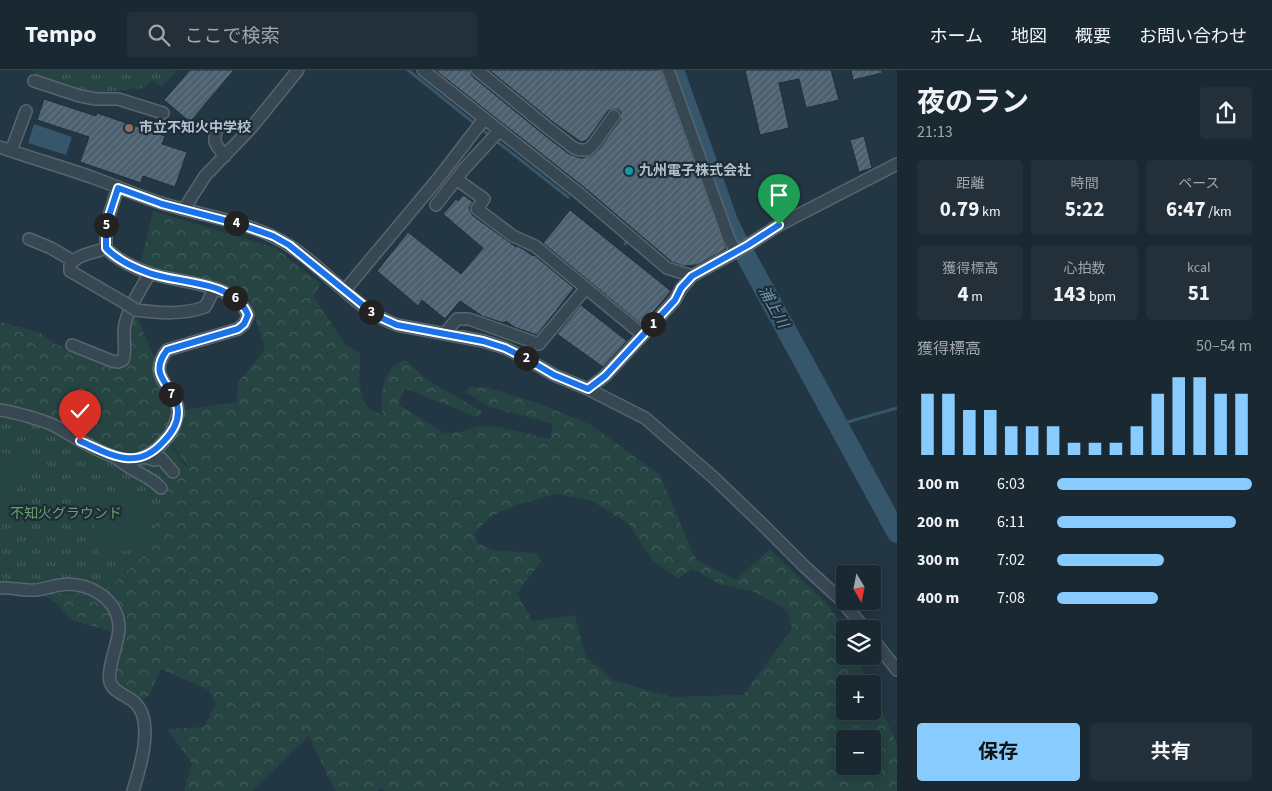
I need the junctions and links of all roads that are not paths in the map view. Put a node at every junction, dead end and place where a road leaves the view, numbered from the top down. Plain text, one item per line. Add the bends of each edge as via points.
1 (298, 70) edge
2 (423, 70) edge
3 (477, 70) edge
4 (668, 70) edge
5 (34, 81) dead end
6 (26, 110) dead end
7 (163, 112) dead end
8 (614, 116) dead end
9 (480, 124) junction
10 (217, 129) dead end
11 (495, 135) junction
12 (5, 149) edge
13 (225, 156) junction
14 (897, 164) edge
15 (456, 179) junction
16 (118, 188) junction
17 (436, 205) dead end
18 (184, 209) junction
19 (30, 238) dead end
20 (106, 248) junction
21 (741, 249) junction
22 (72, 261) junction
23 (150, 273) junction
24 (692, 276) junction
25 (215, 288) junction
26 (586, 288) junction
27 (345, 290) junction
28 (445, 333) junction
29 (643, 335) junction
30 (72, 345) dead end
31 (588, 389) junction
32 (0, 410) edge
33 (145, 456) junction
34 (115, 457) junction
35 (173, 472) dead end
36 (160, 488) dead end
37 (0, 588) edge
38 (858, 620) edge
39 (881, 650) edge
40 (897, 670) edge
41 (133, 791) edge

1 - 13 street
2 - 9 street
3 - 8 street via 574,148 587,150
4 - 21 street via 729,239
5 - 7 street via 80,96 118,99
6 - 12 street
9 - 11 street
9 - 27 street via 432,187
10 - 13 street via 216,146
11 - 15 street
11 - 24 street via 580,194 667,268
12 - 16 street
13 - 18 street via 205,176
14 - 21 street via 779,225
15 - 17 street
15 - 26 street via 484,200 477,209 513,236 535,246
16 - 18 street
16 - 20 street via 106,225
18 - 27 street via 273,236
19 - 22 street
20 - 22 street
20 - 23 street
21 - 24 street
22 - 25 street, bridge via 70,271 136,310 170,313 200,309 205,307
23 - 25 street
23 - 30 street via 125,323 124,360 118,362
24 - 29 street
25 - 33 street via 235,298 248,315 238,329 167,350 159,370 178,412 172,433
26 - 28 street via 539,344 469,318 457,319
26 - 29 street
27 - 28 street via 387,321
28 - 31 street via 505,348 554,375
29 - 31 street via 605,376
31 - 38 street via 645,418 714,477 840,599
32 - 34 street via 53,425
33 - 34 street via 129,460
33 - 35 street via 154,460 161,458
34 - 36 street
37 - 41 street via 35,590 60,585 76,586 100,594 115,610 119,633 110,672 111,683 114,689 139,706 144,722 141,765
39 - 40 street

